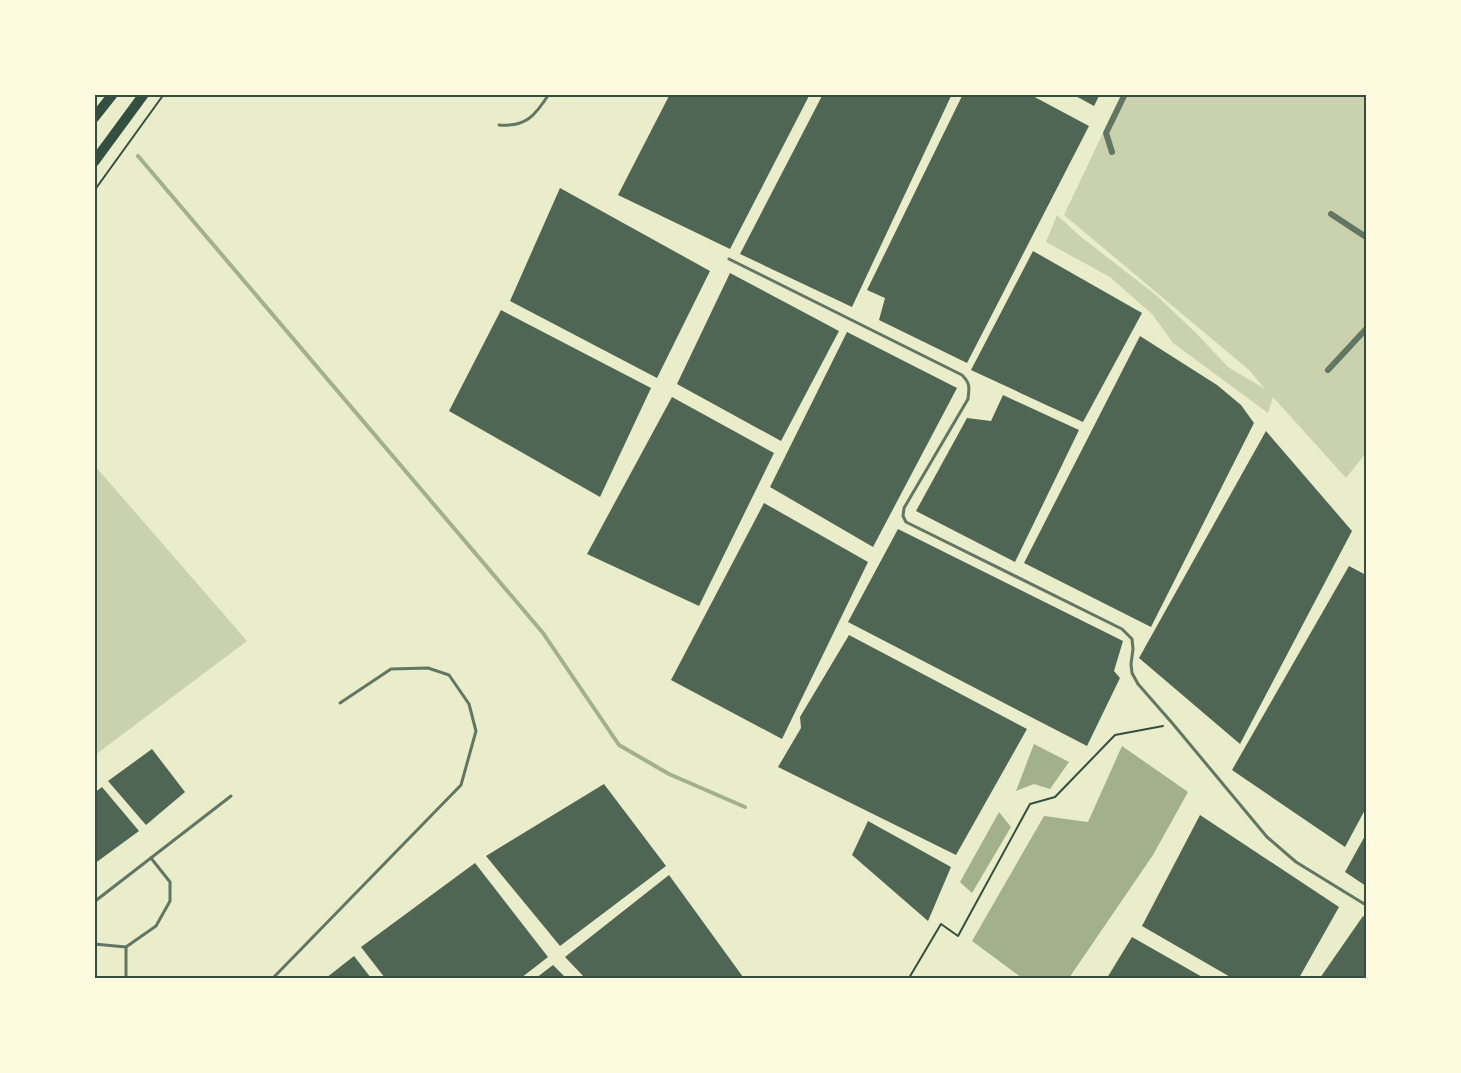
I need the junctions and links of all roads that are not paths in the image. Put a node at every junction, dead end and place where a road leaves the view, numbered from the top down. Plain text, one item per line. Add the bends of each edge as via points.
1 (113, 94) edge
2 (144, 94) edge
3 (549, 94) edge
4 (1125, 94) edge
5 (94, 118) edge
6 (499, 124) dead end
7 (1112, 152) dead end
8 (97, 160) edge
9 (1331, 214) dead end
10 (1366, 237) edge
11 (729, 259) dead end
12 (1366, 329) edge
13 (1328, 370) dead end
14 (340, 703) dead end
15 (231, 796) dead end
16 (151, 858) junction
17 (94, 902) edge
18 (1366, 905) edge
19 (94, 944) edge
20 (126, 947) junction
21 (126, 978) edge
22 (273, 978) edge

1 - 5 highway
2 - 8 highway
3 - 6 lane via 531,117 516,124
4 - 7 street via 1106,133
9 - 10 street
11 - 18 lane via 968,381 968,399 904,508 906,522 1122,629 1132,639 1132,673 1138,684 1267,837 1296,861
12 - 13 street
14 - 22 lane via 391,669 428,668 449,675 469,704 476,731 461,785
15 - 16 lane
16 - 17 lane
16 - 20 lane via 170,882 170,901 156,926
19 - 20 lane
20 - 21 lane

